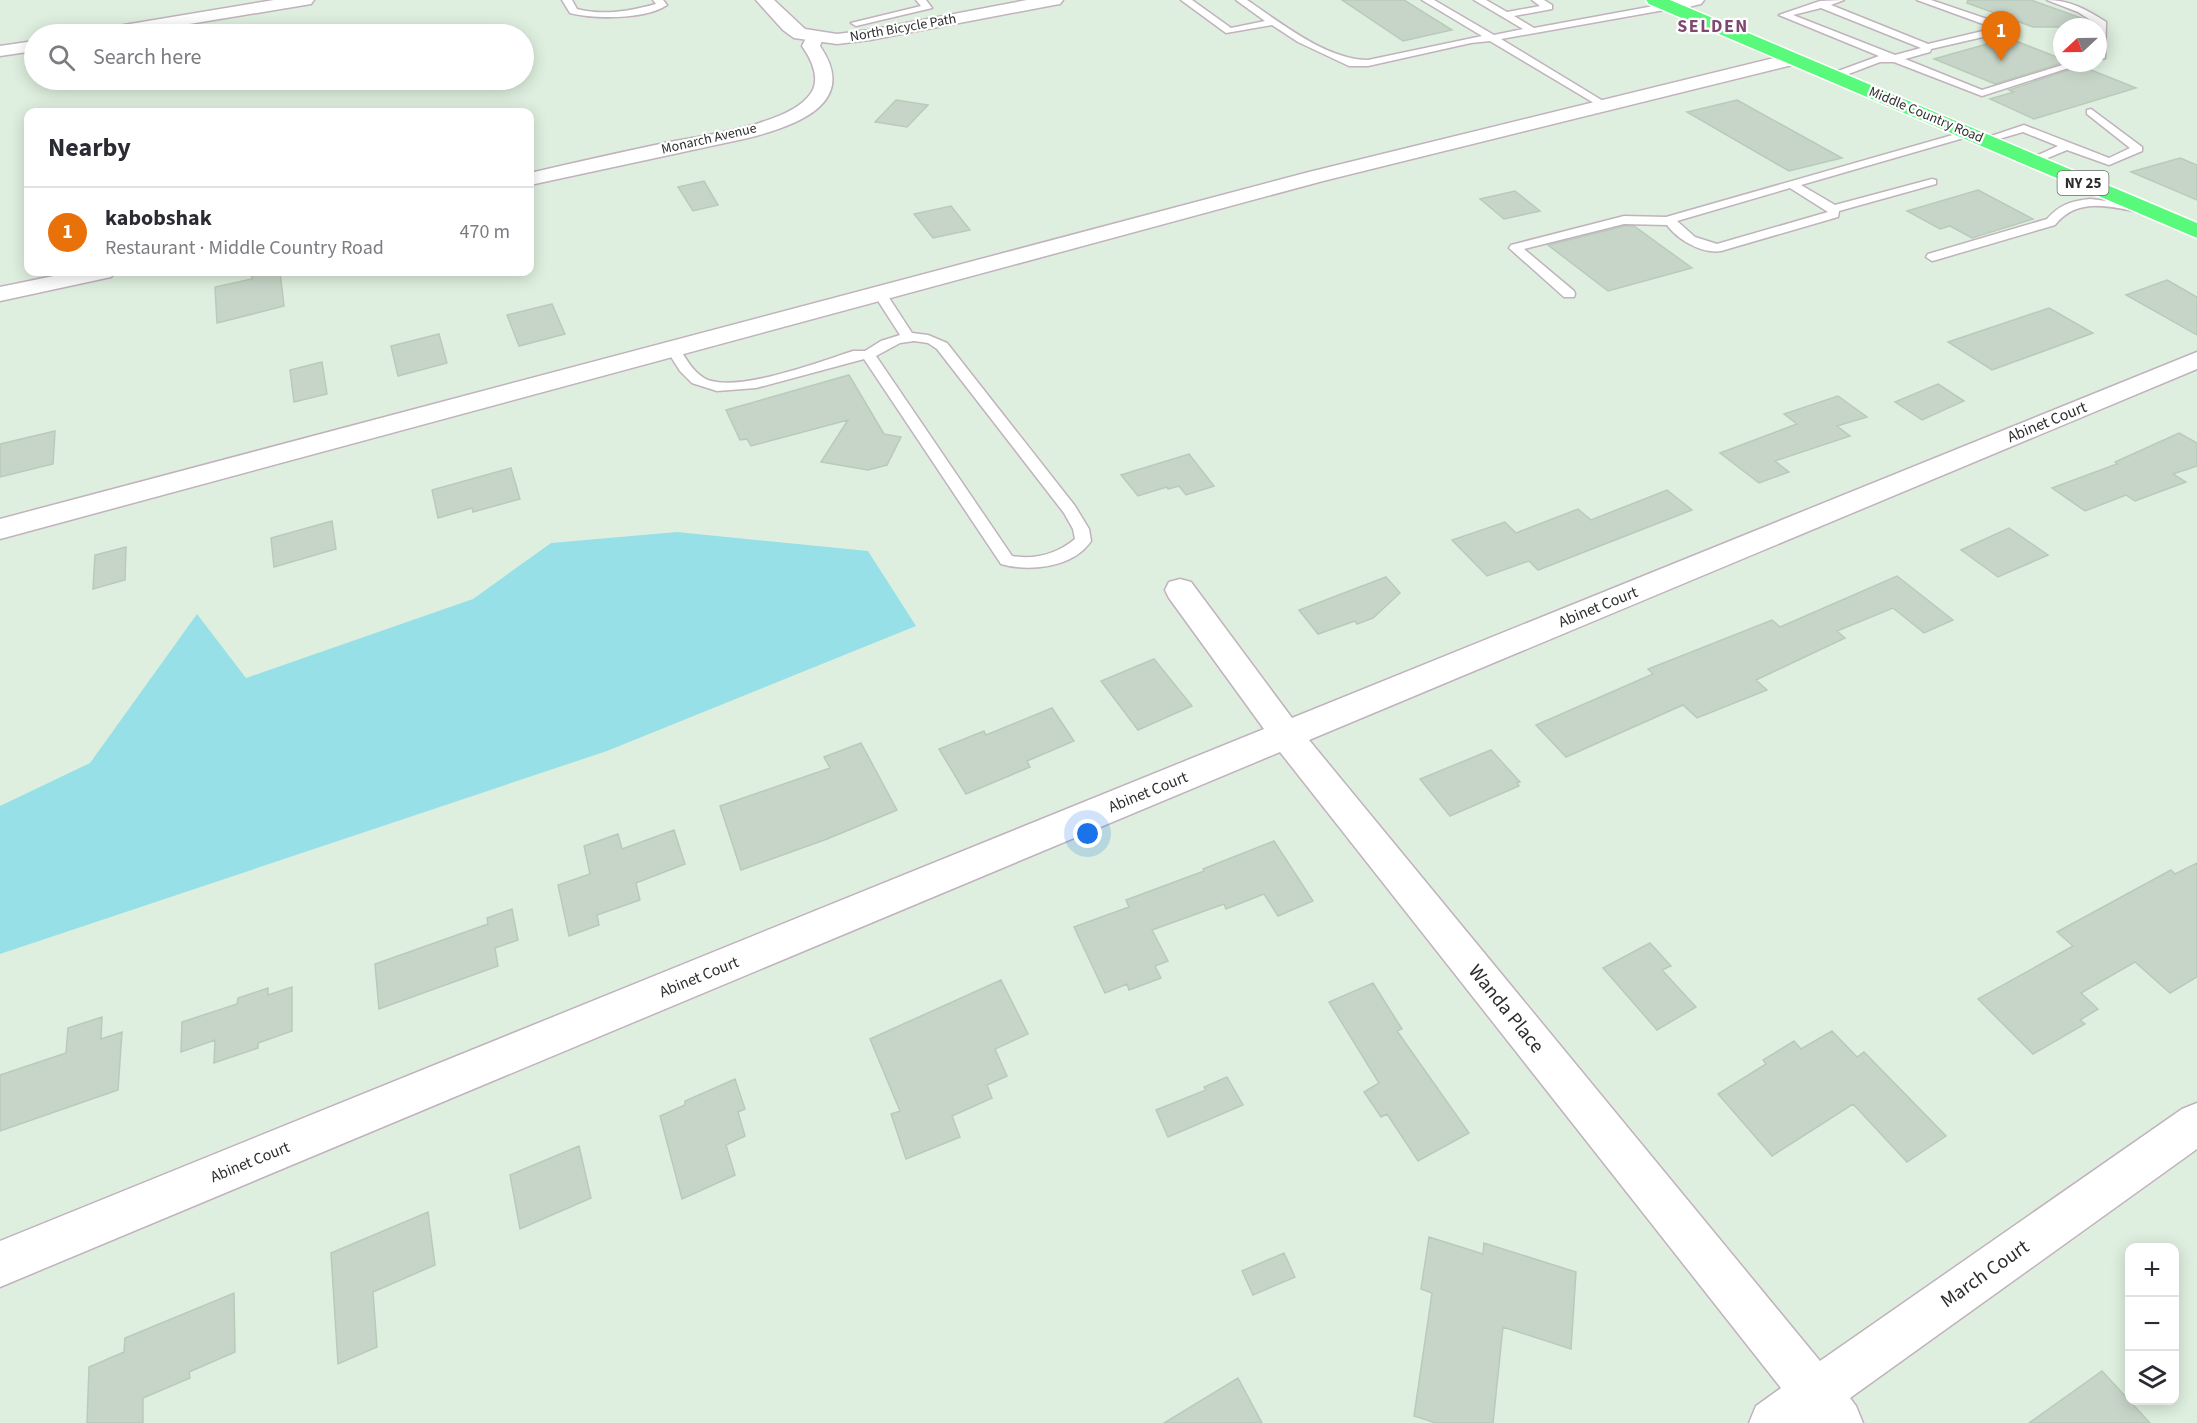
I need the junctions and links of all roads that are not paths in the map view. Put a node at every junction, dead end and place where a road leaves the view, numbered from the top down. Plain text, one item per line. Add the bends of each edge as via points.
1 (305, 0) edge
2 (567, 0) edge
3 (765, 0) edge
4 (921, 0) edge
5 (1054, 0) edge
6 (1186, 0) edge
7 (1240, 0) edge
8 (1427, 0) edge
9 (1479, 0) edge
10 (1537, 0) edge
11 (1695, 0) edge
12 (1810, 0) edge
13 (1839, 0) edge
14 (1922, 0) edge
15 (2052, 0) edge
16 (660, 3) edge
17 (1662, 3) edge
18 (1823, 5) junction
19 (1505, 15) junction
20 (2094, 18) edge
21 (1272, 22) junction
22 (856, 23) dead end
23 (160, 24) edge
24 (1533, 31) junction
25 (814, 38) junction
26 (1492, 38) junction
27 (24, 47) edge
28 (1927, 47) junction
29 (0, 51) edge
30 (1794, 59) junction
31 (1893, 60) junction
32 (2053, 71) edge
33 (1841, 79) junction
34 (1604, 106) junction
35 (2091, 112) dead end
36 (1977, 137) junction
37 (2067, 146) junction
38 (2033, 161) junction
39 (534, 178) edge
40 (1932, 182) dead end
41 (1791, 184) junction
42 (1833, 209) junction
43 (2145, 209) junction
44 (1671, 220) junction
45 (2197, 231) edge
46 (1932, 257) dead end
47 (84, 276) edge
48 (0, 294) edge
49 (879, 294) junction
50 (1569, 294) dead end
51 (908, 337) junction
52 (673, 349) junction
53 (868, 355) junction
54 (2197, 360) edge
55 (0, 529) edge
56 (1180, 590) dead end
57 (1286, 735) junction
58 (2197, 1124) edge
59 (0, 1264) edge
60 (1827, 1408) edge
61 (1773, 1423) edge

1 - 23 street
2 - 16 lane via 573,11 589,16
3 - 25 street, North Bicycle Path via 789,27
4 - 22 lane via 927,8
5 - 25 street, North Bicycle Path via 870,35
6 - 21 lane via 1229,30
7 - 21 lane
8 - 26 lane
9 - 19 lane
10 - 19 lane via 1549,7
11 - 17 street
12 - 18 lane
13 - 18 lane
14 - 28 lane via 1987,22 1993,32
15 - 20 lane
17 - 24 lane
17 - 30 main road, Middle Country Road / NY 25
18 - 28 lane
18 - 31 lane via 1784,15
19 - 24 lane
21 - 26 lane via 1349,63 1368,63
24 - 26 lane
25 - 39 street, Monarch Avenue via 811,46 822,61 826,76 814,102 795,114 732,135
26 - 34 lane
27 - 29 street
28 - 31 lane
30 - 33 main road, Middle Country Road / NY 25
30 - 34 street
31 - 32 lane via 1982,93
31 - 33 lane via 1879,59
31 - 33 lane via 1893,65
33 - 36 main road, Middle Country Road / NY 25
34 - 49 street via 1316,177
35 - 37 lane via 2138,149 2109,162
36 - 37 lane via 2024,128
36 - 38 main road, Middle Country Road / NY 25
36 - 41 lane
37 - 38 lane
38 - 43 main road, Middle Country Road / NY 25
40 - 42 lane
41 - 42 lane
41 - 44 lane
42 - 44 lane via 1834,214 1828,217 1717,248 1698,244 1674,227
43 - 45 main road, Middle Country Road / NY 25
43 - 46 lane via 2080,205 2058,212 2051,222
44 - 50 lane via 1624,220 1515,248
47 - 48 street
49 - 51 lane
49 - 52 street
51 - 53 lane via 878,347
51 - 53 lane via 924,336 942,346 1063,501 1081,529 1083,541 1075,549 1035,564 1007,560
52 - 53 lane via 689,374 700,382 733,388 858,354
52 - 55 street
54 - 57 street, Abinet Court
56 - 57 street, Wanda Place
57 - 59 street, Abinet Court
57 - 60 street, Wanda Place
58 - 60 street, March Court
60 - 61 street, March Court

